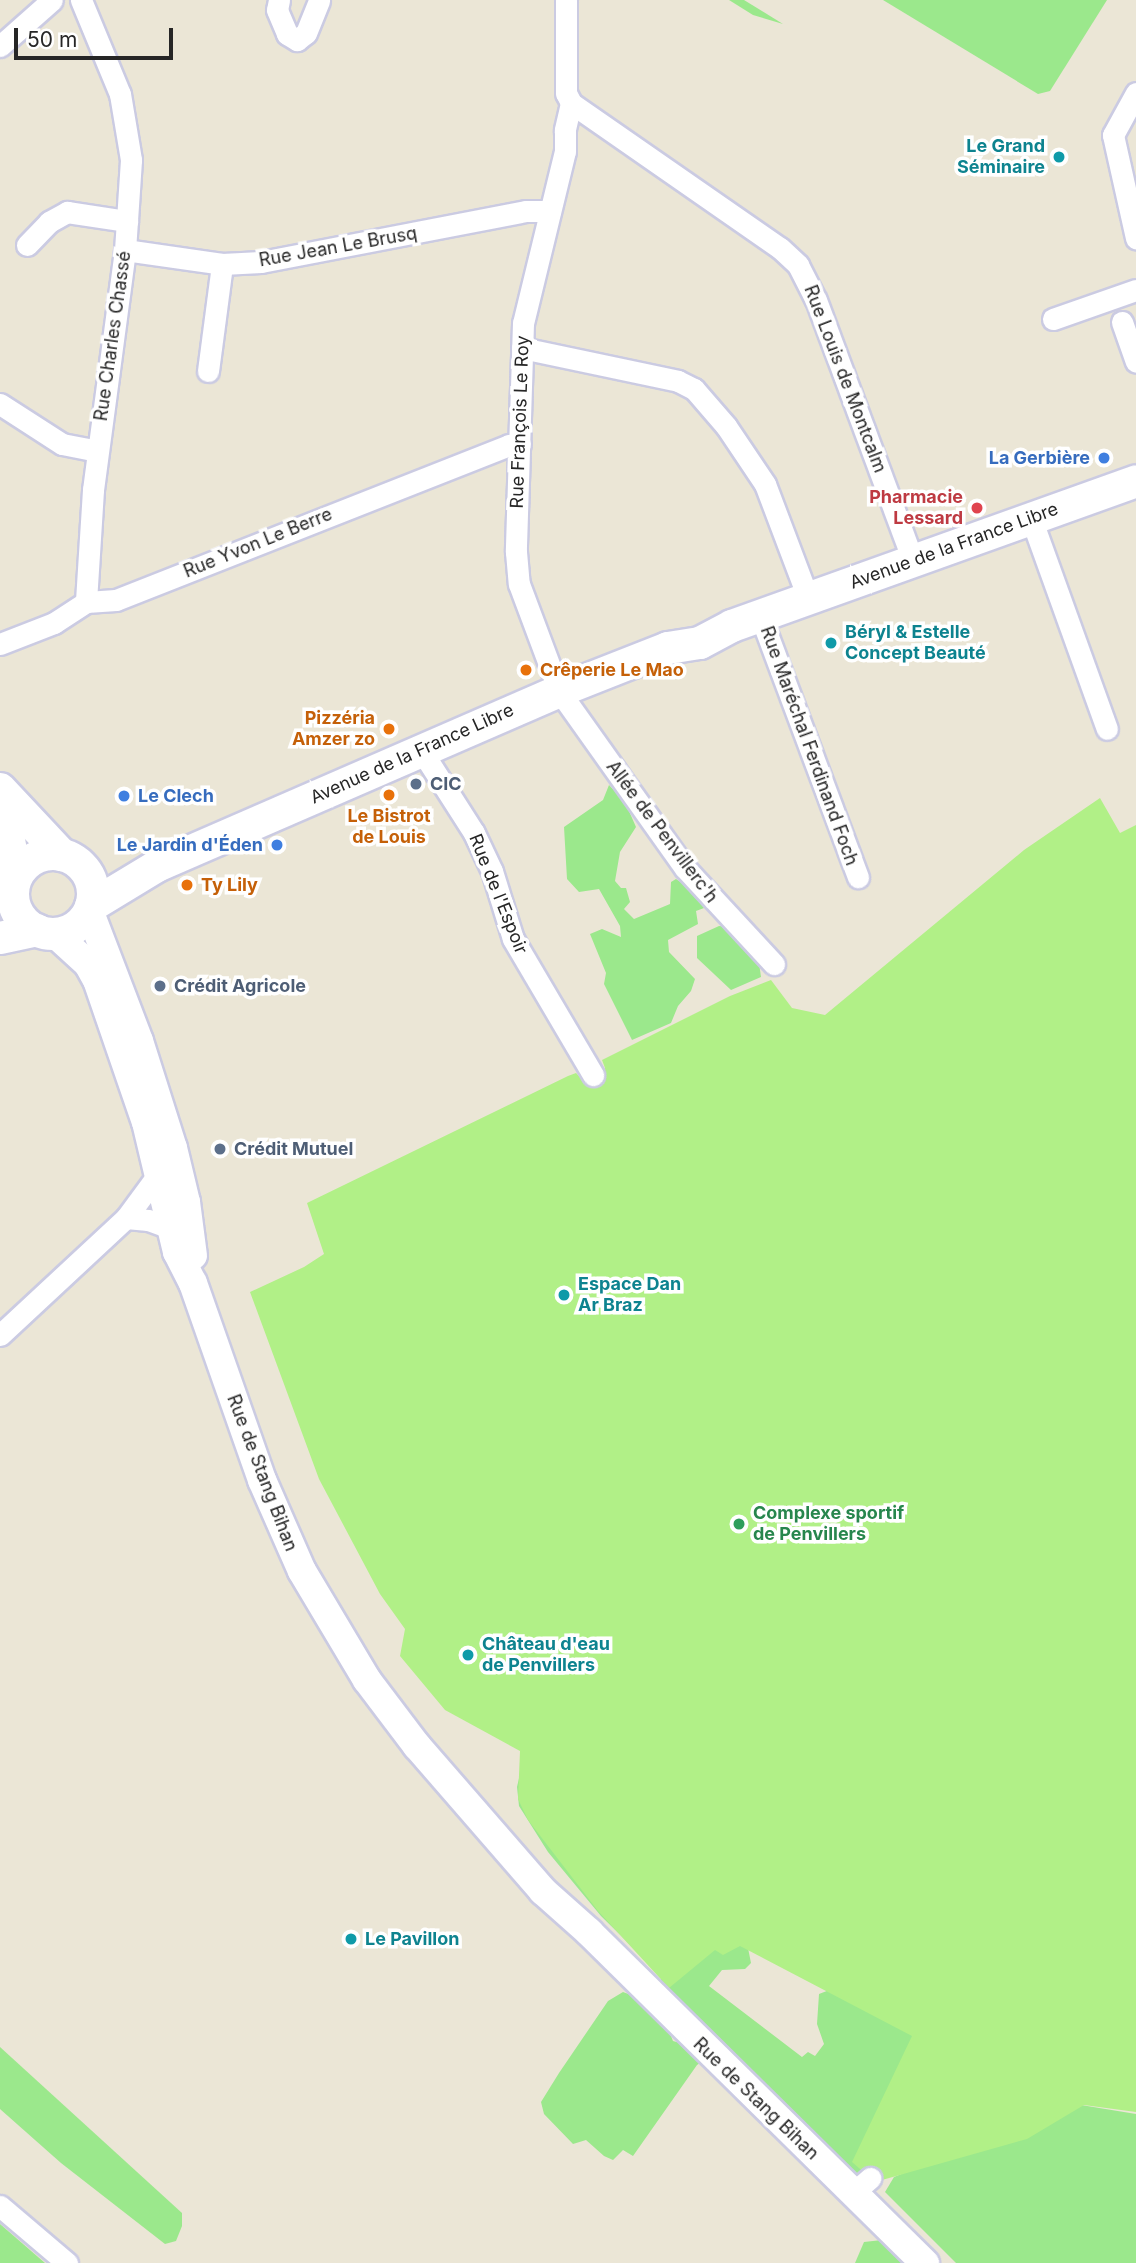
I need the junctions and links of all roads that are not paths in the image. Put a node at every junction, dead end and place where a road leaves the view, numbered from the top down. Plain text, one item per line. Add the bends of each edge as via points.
1 (52, 0) edge
2 (81, 0) edge
3 (279, 0) edge
4 (319, 0) edge
5 (566, 0) edge
6 (0, 46) edge
7 (1136, 93) edge
8 (571, 103) junction
9 (593, 121) junction
10 (565, 151) junction
11 (550, 211) junction
12 (127, 221) junction
13 (1136, 237) edge
14 (27, 246) dead end
15 (125, 250) junction
16 (222, 264) junction
17 (1136, 290) edge
18 (1053, 319) dead end
19 (1122, 323) dead end
20 (522, 348) junction
21 (1136, 362) edge
22 (208, 370) dead end
23 (0, 404) edge
24 (520, 444) junction
25 (97, 451) junction
26 (1136, 481) edge
27 (1031, 518) junction
28 (913, 561) junction
29 (808, 598) junction
30 (86, 602) junction
31 (746, 620) junction
32 (0, 644) edge
33 (559, 691) junction
34 (1107, 729) dead end
35 (421, 750) junction
36 (0, 789) edge
37 (0, 816) edge
38 (70, 859) junction
39 (157, 866) junction
40 (858, 877) dead end
41 (10, 894) edge
42 (90, 908) junction
43 (46, 932) junction
44 (0, 939) edge
45 (774, 964) dead end
46 (132, 1053) junction
47 (593, 1075) dead end
48 (168, 1170) junction
49 (126, 1218) junction
50 (181, 1232) junction
51 (0, 1335) edge
52 (0, 2206) edge
53 (67, 2263) edge
54 (925, 2263) edge

1 - 6 street
2 - 12 street, Rue Charles Chassé via 125,114 131,160
3 - 4 street via 277,10 287,33 297,40 306,33
5 - 8 street, Rue François Le Roy via 566,93
7 - 13 street via 1113,135
8 - 9 street, Rue Louis de Montcalm
8 - 10 street, Rue François Le Roy
9 - 10 street, Rue François Le Roy
9 - 28 street, Rue Louis de Montcalm via 780,248 798,265 816,300
10 - 11 street, Rue François Le Roy
11 - 16 street, Rue Jean Le Brusq via 526,211 279,259
11 - 20 street, Rue François Le Roy via 528,298
12 - 14 street via 67,212 49,222
12 - 15 street, Rue Charles Chassé
15 - 16 street, Rue Jean Le Brusq
15 - 25 street, Rue Charles Chassé
16 - 22 street
17 - 18 street
19 - 21 street
20 - 24 street, Rue François Le Roy
20 - 29 street via 694,389 765,484
23 - 25 street via 62,444
24 - 30 street, Rue Yvon Le Berre via 116,600
24 - 33 street, Rue François Le Roy via 516,567 533,627
25 - 30 street, Rue Charles Chassé
26 - 27 main road, Avenue de la France Libre
27 - 28 main road, Avenue de la France Libre
27 - 34 street
28 - 29 main road, Avenue de la France Libre
29 - 31 main road, Avenue de la France Libre
30 - 32 street, Rue Yvon Le Berre via 68,617
31 - 33 main road, Avenue de la France Libre via 700,643 668,648
31 - 40 street, Rue Maréchal Ferdinand Foch
33 - 35 main road, Avenue de la France Libre
33 - 45 street, Allée de Penvillerc'h via 678,859
35 - 39 main road, Avenue de la France Libre
35 - 47 street, Rue de l'Espoir via 474,833 492,871 513,939
36 - 38 main road
37 - 41 main road via 8,835
38 - 39 main road, Avenue de la France Libre
38 - 41 main road via 37,857
38 - 42 main road via 91,882
39 - 42 main road, Avenue de la France Libre
41 - 43 main road via 18,912
42 - 43 main road via 75,927
42 - 46 street, Rue de Stang Bihan
43 - 44 main road
43 - 46 street, Rue de Stang Bihan via 94,972
46 - 48 street, Rue de Stang Bihan via 151,1097
48 - 49 street
48 - 50 street, Rue de Stang Bihan
49 - 50 street
49 - 51 street
50 - 54 street, Rue de Stang Bihan via 177,1252 194,1283 279,1525 311,1587 386,1708 567,1899 589,1933 861,2185
52 - 53 street

